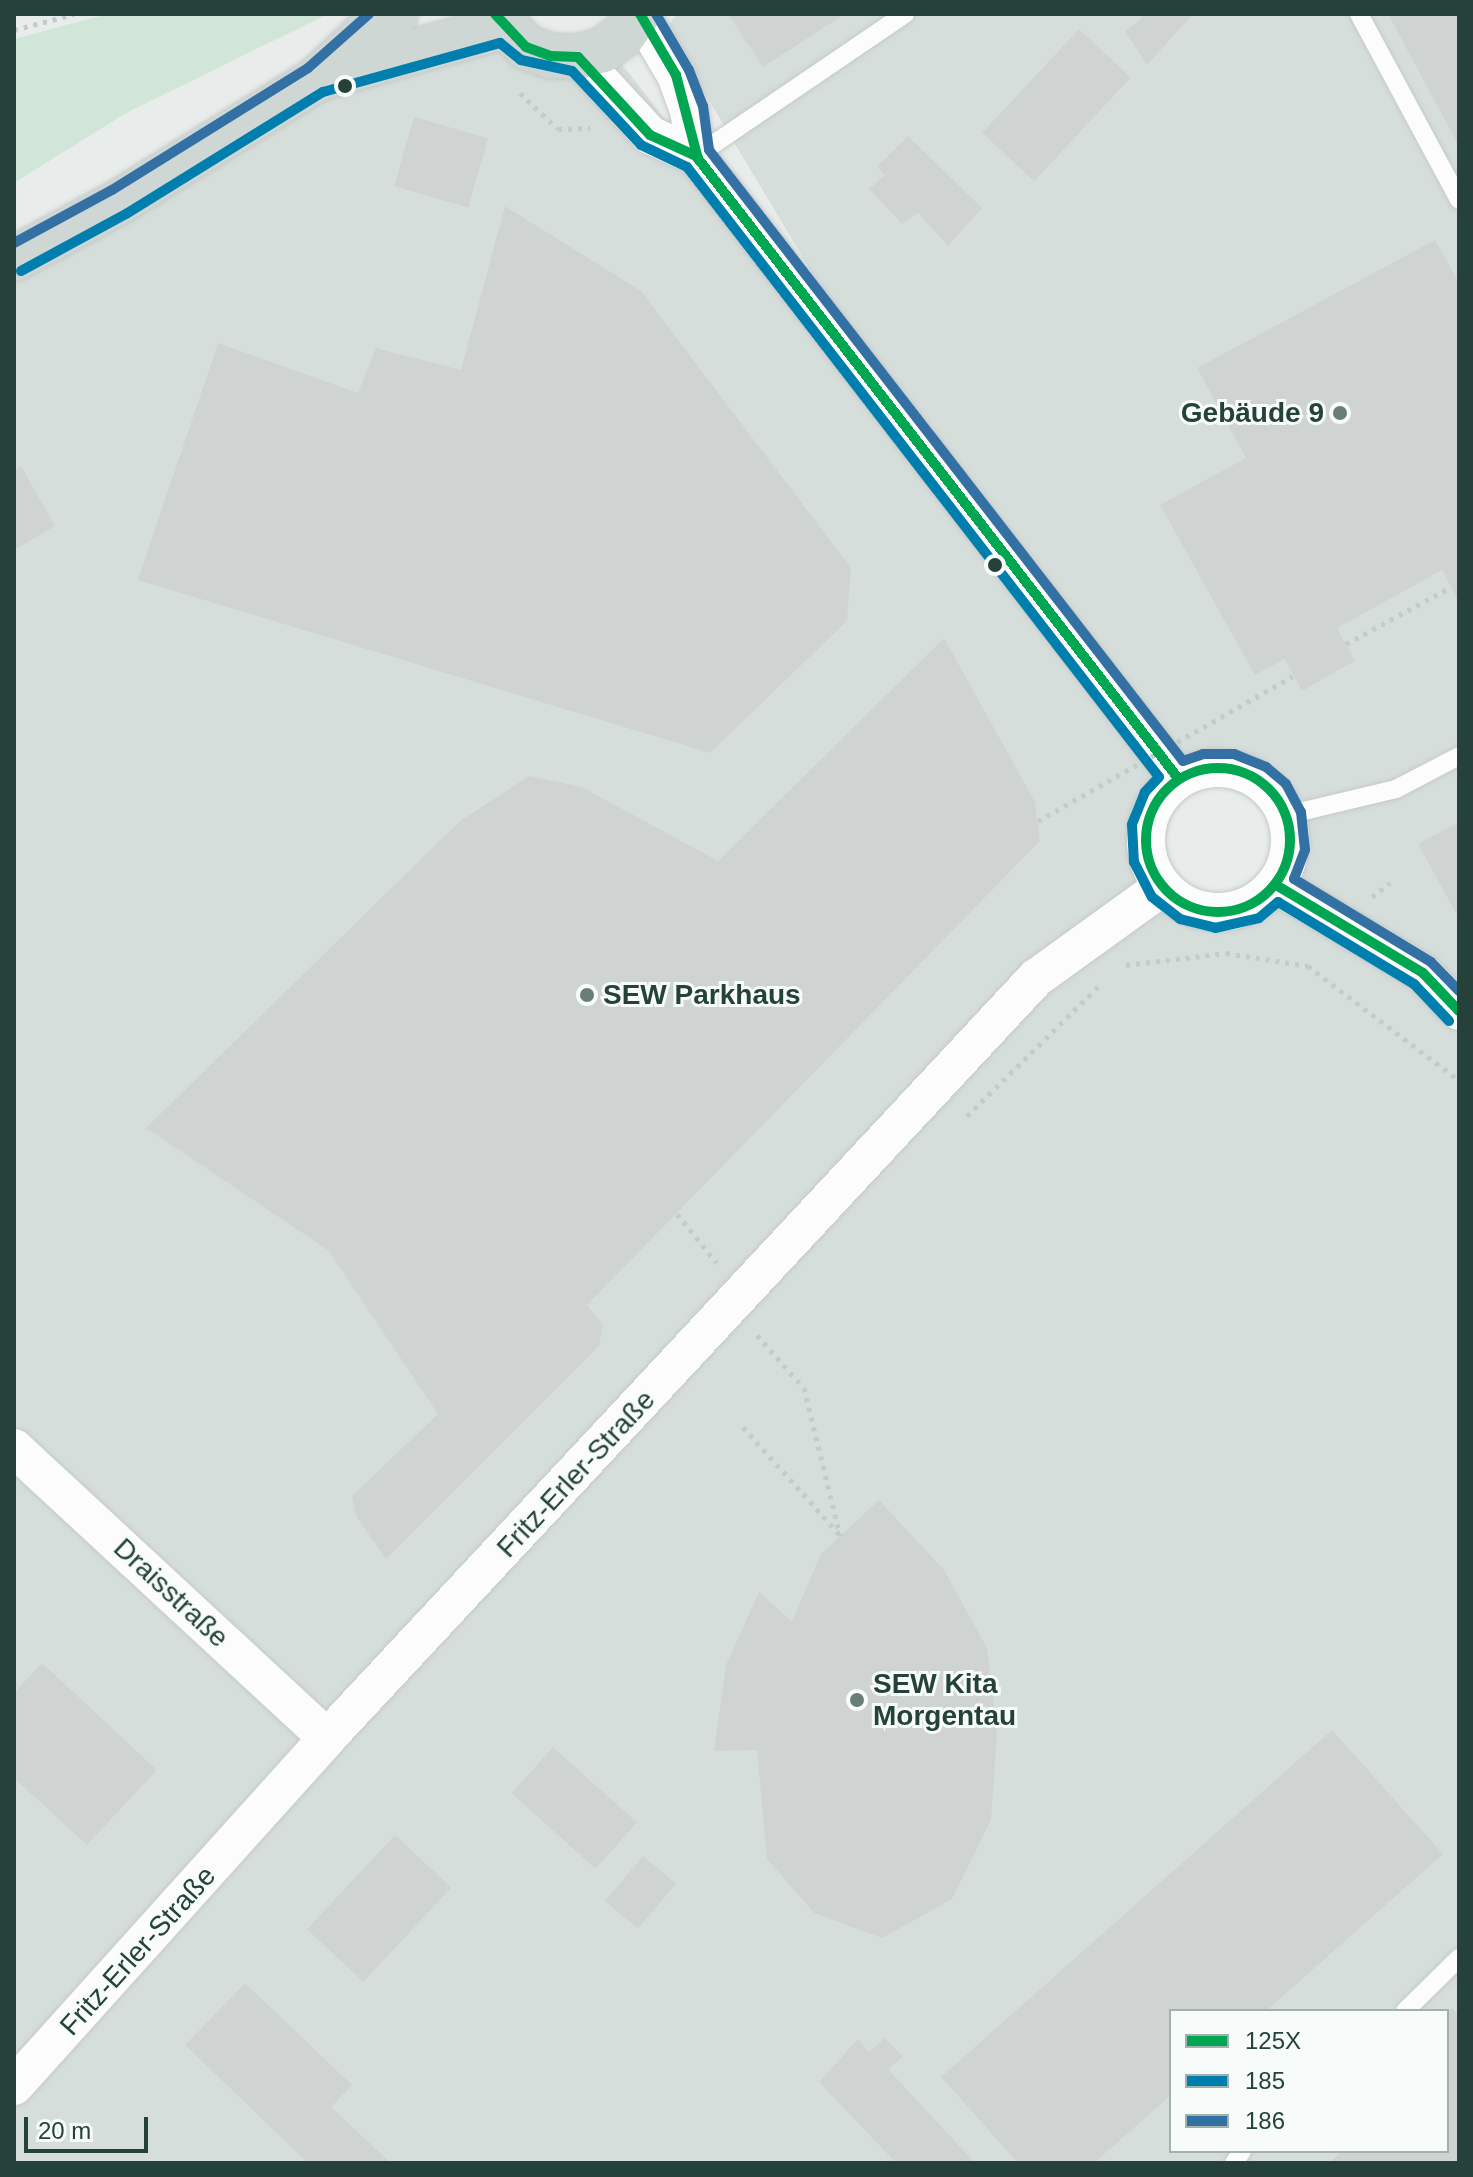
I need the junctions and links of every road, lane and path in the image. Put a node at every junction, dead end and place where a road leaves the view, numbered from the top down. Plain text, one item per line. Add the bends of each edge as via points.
1 (74, 14) edge
2 (396, 14) edge
3 (639, 14) edge
4 (905, 14) edge
5 (1359, 14) edge
6 (499, 20) edge
7 (14, 30) edge
8 (578, 57) junction
9 (317, 79) junction
10 (696, 156) junction
11 (1459, 200) edge
12 (14, 259) edge
13 (1451, 587) dead end
14 (1346, 644) dead end
15 (1293, 676) dead end
16 (1459, 756) edge
17 (1178, 778) junction
18 (1287, 815) junction
19 (1038, 821) dead end
20 (1276, 885) junction
21 (1162, 887) junction
22 (1120, 966) dead end
23 (1459, 1011) edge
24 (1459, 1080) edge
25 (677, 1214) dead end
26 (733, 1308) junction
27 (743, 1427) dead end
28 (14, 1448) edge
29 (327, 1738) junction
30 (1459, 1958) edge
31 (1407, 2009) edge
32 (14, 2086) edge

1 - 7 path
2 - 9 main road via 369,30
3 - 8 main road via 603,50
3 - 10 street via 676,75 689,110
4 - 10 lane
5 - 11 lane
6 - 8 main road via 526,47 551,56
6 - 9 main road
8 - 10 street via 650,135
9 - 12 main road via 119,202
10 - 17 street
13 - 14 path
15 - 19 path, bridge
16 - 18 lane via 1396,789
17 - 18 street via 1205,768 1233,768 1275,793
17 - 21 street via 1157,799 1146,826 1147,858
18 - 20 street via 1291,849
20 - 21 street via 1253,905 1216,914 1186,906
20 - 23 street via 1423,973
21 - 26 street, Fritz-Erler-Straße via 1036,978
22 - 24 path via 1226,953 1308,966
25 - 26 path via 727,1276 714,1290
26 - 27 path via 804,1388 840,1536
26 - 29 street, Fritz-Erler-Straße
28 - 29 street, Draisstraße
29 - 32 street, Fritz-Erler-Straße
30 - 31 lane

